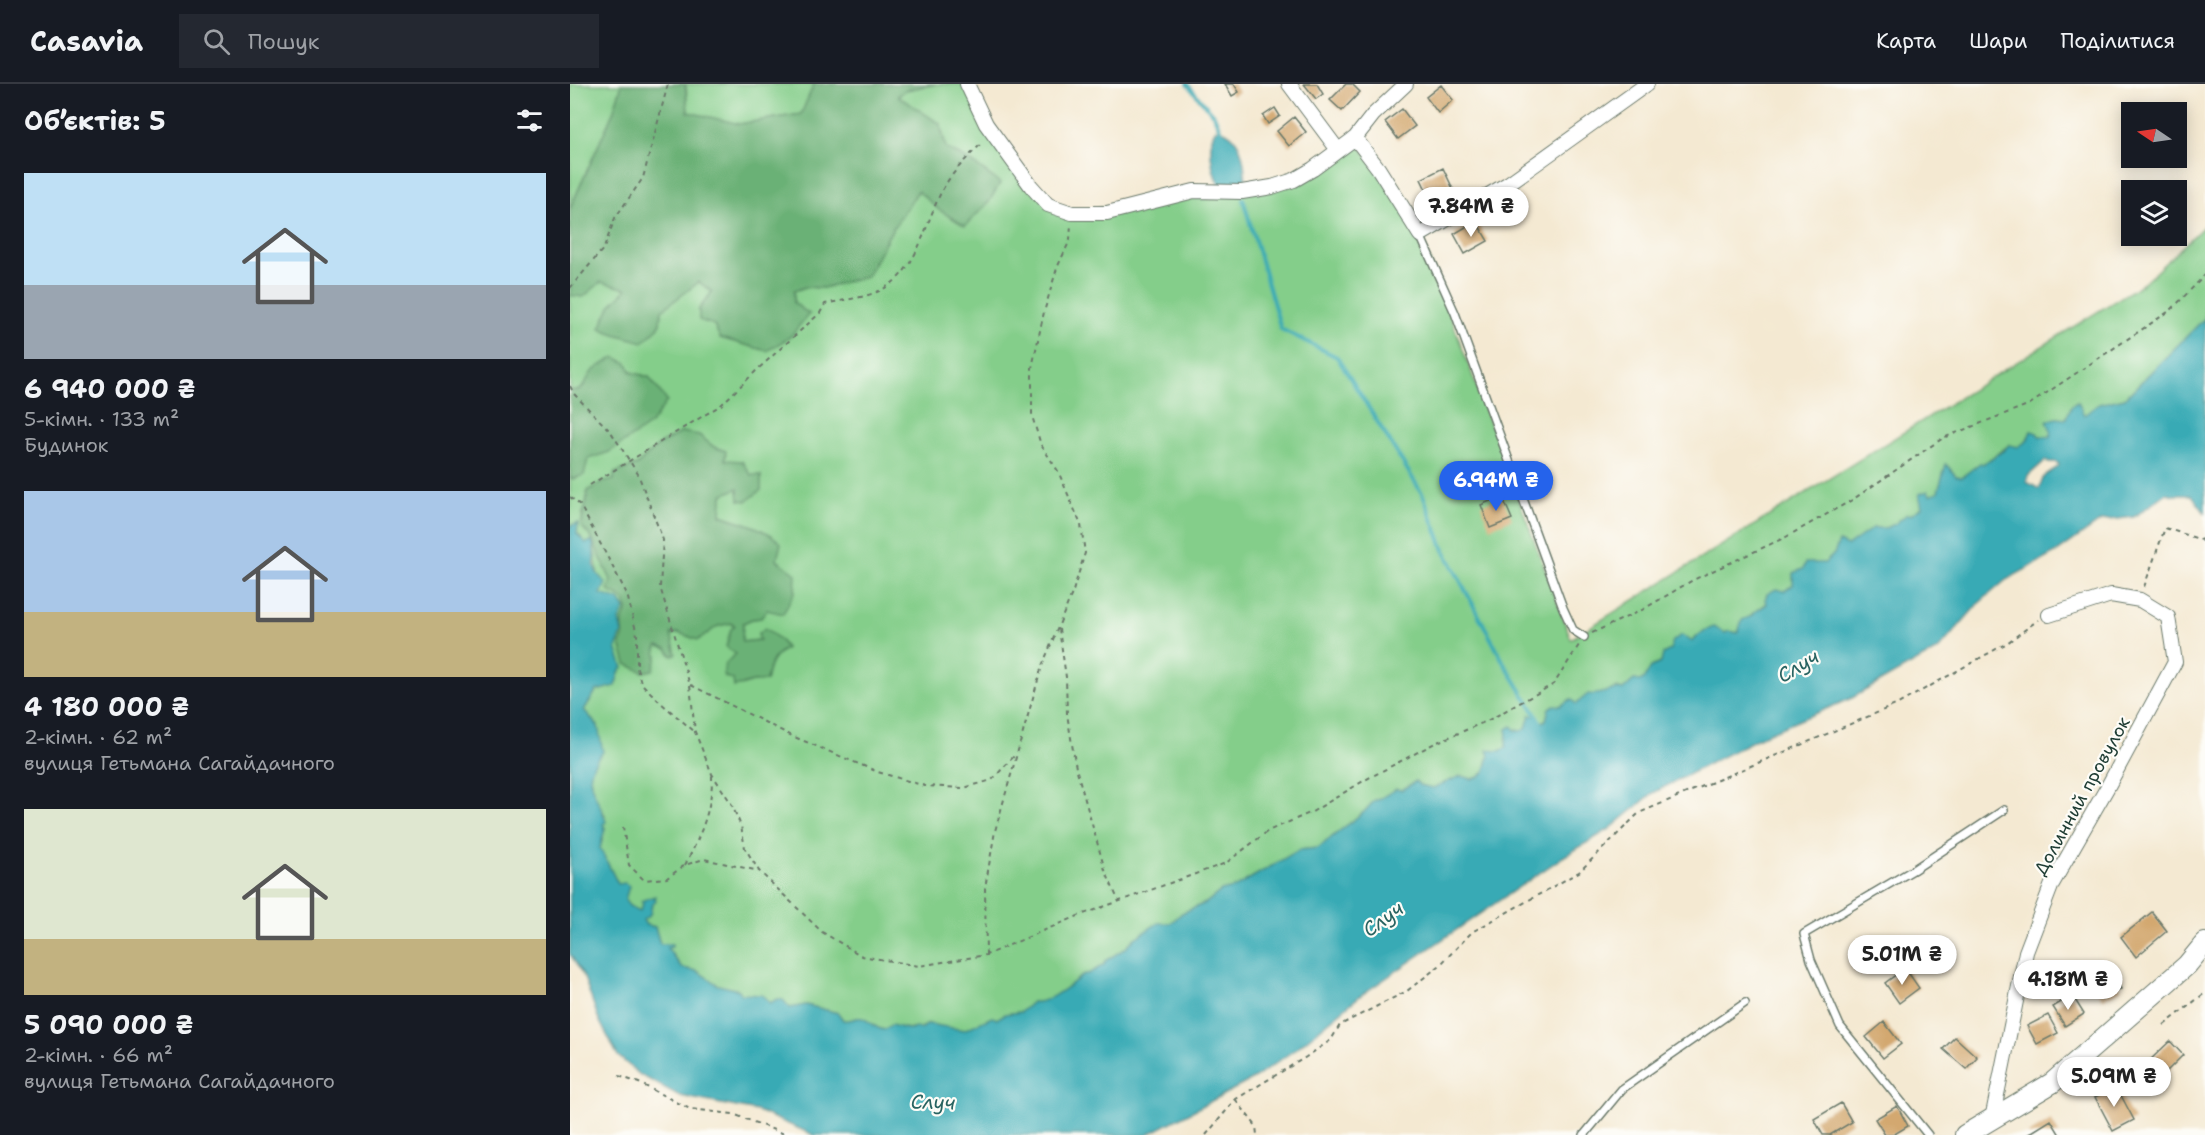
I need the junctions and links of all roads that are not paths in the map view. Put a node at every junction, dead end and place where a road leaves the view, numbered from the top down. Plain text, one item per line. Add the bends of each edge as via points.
1 (967, 84) edge
2 (1289, 84) edge
3 (1406, 84) edge
4 (1647, 84) edge
5 (1355, 138) junction
6 (1338, 150) junction
7 (1420, 235) junction
8 (2049, 615) road end
9 (1584, 637) road end
10 (2004, 810) dead end
11 (2205, 943) edge
12 (1745, 1002) dead end
13 (1992, 1119) junction
14 (1584, 1135) edge
15 (1928, 1135) edge
16 (1965, 1135) edge

1 - 6 street via 992,134 1031,186 1048,205 1072,213 1107,213 1194,191 1242,192 1272,187 1294,180
2 - 6 street
3 - 5 street
4 - 7 street via 1509,183
5 - 6 street
5 - 7 street
7 - 9 lane via 1455,313 1563,608 1573,630
8 - 13 street, Долинний провулок via 2111,595 2140,600 2168,617 2175,663 2052,884 2025,952
10 - 15 lane via 1804,934 1840,1026
11 - 13 main road via 2187,965 2052,1083
12 - 14 lane via 1622,1089
13 - 16 main road

